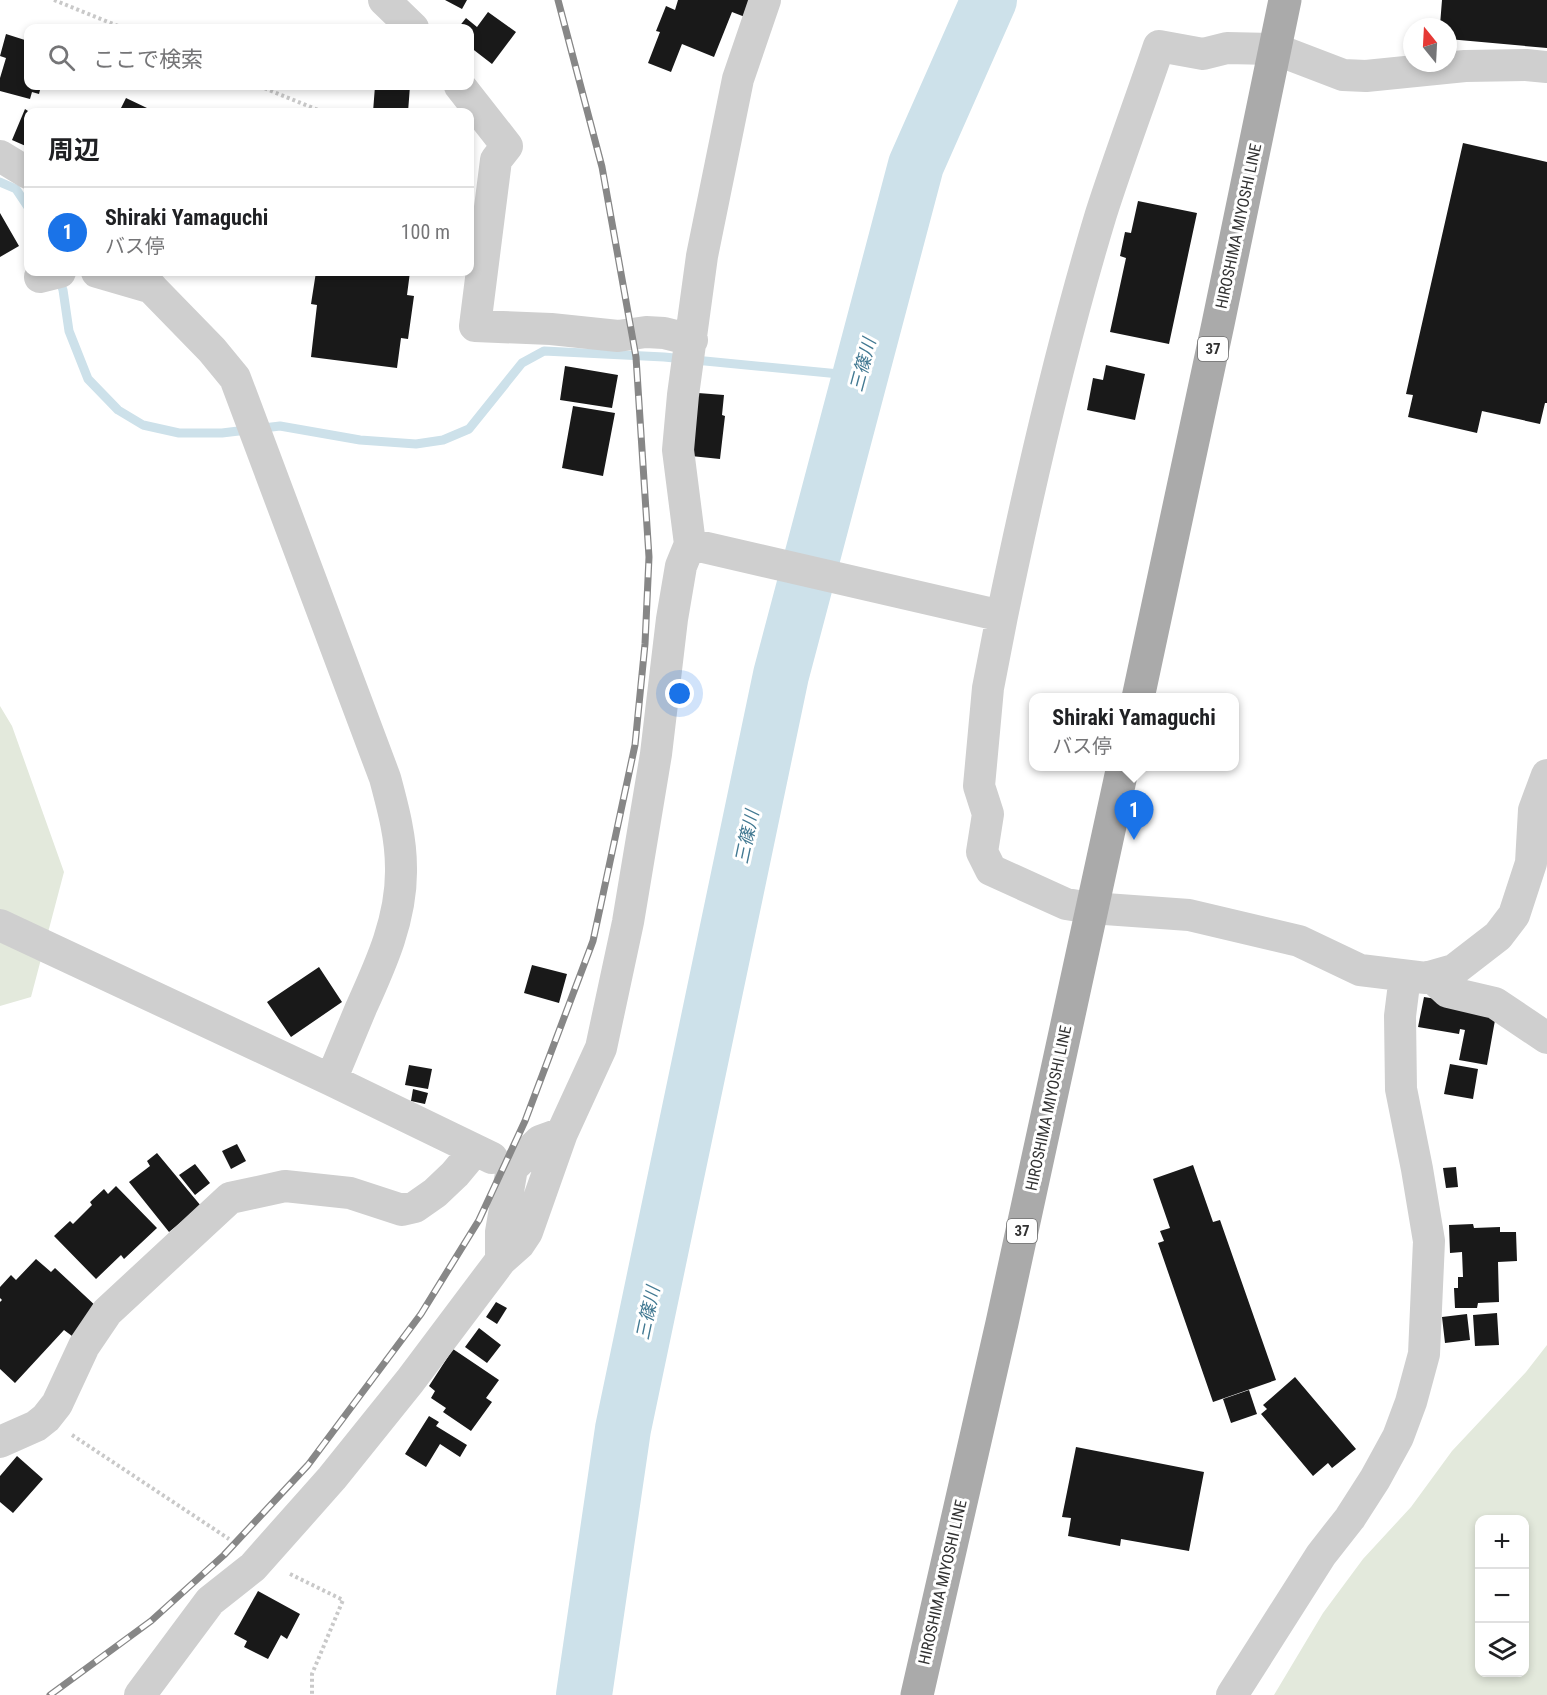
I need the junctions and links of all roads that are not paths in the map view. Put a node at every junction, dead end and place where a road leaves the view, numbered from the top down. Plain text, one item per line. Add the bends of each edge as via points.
1 (384, 0) edge
2 (765, 0) edge
3 (1285, 0) edge
4 (409, 24) edge
5 (1275, 49) junction
6 (1547, 67) edge
7 (463, 90) edge
8 (0, 156) edge
9 (24, 171) edge
10 (120, 276) edge
11 (144, 280) edge
12 (692, 340) junction
13 (696, 546) junction
14 (993, 614) junction
15 (1139, 693) edge
16 (1122, 771) edge
17 (1547, 775) edge
18 (1091, 908) junction
19 (0, 925) edge
20 (1418, 976) junction
21 (1547, 1038) edge
22 (331, 1080) junction
23 (562, 1133) junction
24 (475, 1150) junction
25 (512, 1168) junction
26 (501, 1260) junction
27 (0, 1442) edge
28 (140, 1695) edge
29 (917, 1695) edge
30 (1232, 1695) edge

1 - 4 street
2 - 12 street via 738,79 702,256
3 - 5 main road, HIROSHIMA MIYOSHI LINE / 37
5 - 6 street via 1343,75 1465,66
5 - 14 street via 1227,48 1203,54 1159,46 1102,214
5 - 15 main road, HIROSHIMA MIYOSHI LINE / 37
7 - 12 street via 507,146 496,160 475,326 551,328 618,336 664,333
8 - 9 street
10 - 11 street
11 - 22 street via 235,378 395,813 401,870 394,924
12 - 13 street via 678,450 683,500
13 - 14 street
13 - 23 street via 681,566 656,754 628,922 601,1048
14 - 18 street via 980,775 988,814 982,852 991,870 1066,904
16 - 18 main road, HIROSHIMA MIYOSHI LINE / 37
17 - 20 street via 1534,810 1531,863 1515,915 1498,936 1454,970
18 - 20 street via 1189,915 1299,941 1360,970
18 - 29 main road, HIROSHIMA MIYOSHI LINE / 37
19 - 22 street
20 - 21 street via 1448,992 1496,1003
20 - 30 street via 1400,1016 1401,1089 1429,1241 1424,1354 1398,1437 1375,1479 1321,1555
22 - 24 street
23 - 25 street via 540,1141
23 - 26 street via 527,1232
24 - 25 street
24 - 27 street via 435,1193 415,1207 402,1210 350,1193 285,1186 230,1198 107,1312 46,1418
25 - 26 street via 501,1233
26 - 28 street via 332,1478 260,1559 210,1601

